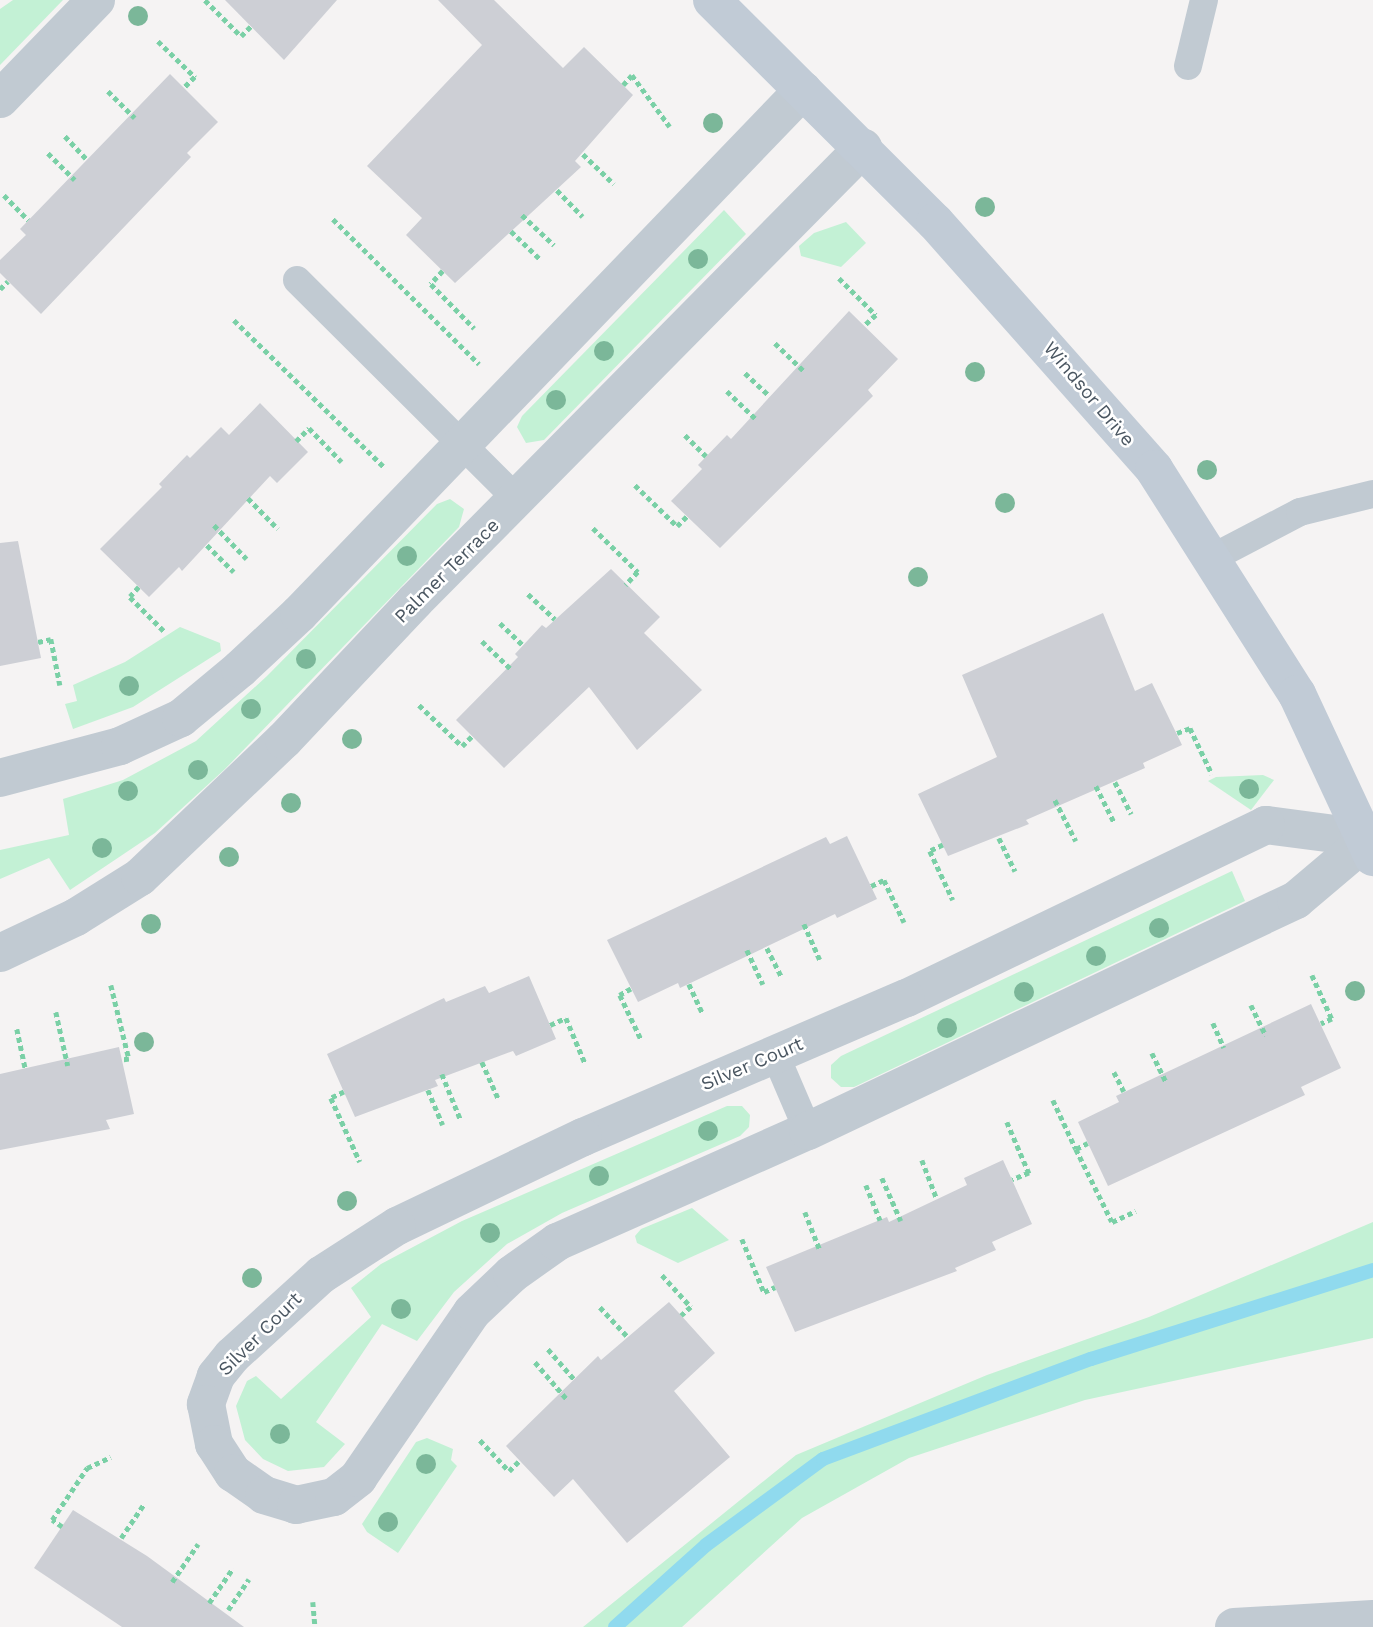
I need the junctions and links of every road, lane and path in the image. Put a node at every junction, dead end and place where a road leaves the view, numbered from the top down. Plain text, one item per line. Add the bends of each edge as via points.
1 (96, 0) edge
2 (205, 0) edge
3 (712, 0) edge
4 (1204, 0) edge
5 (251, 26) dead end
6 (158, 41) dead end
7 (1188, 66) dead end
8 (623, 85) dead end
9 (184, 88) dead end
10 (803, 90) junction
11 (108, 91) dead end
12 (0, 99) edge
13 (135, 118) dead end
14 (670, 127) dead end
15 (65, 136) dead end
16 (863, 148) junction
17 (48, 153) dead end
18 (583, 154) dead end
19 (88, 160) dead end
20 (75, 180) dead end
21 (614, 184) dead end
22 (557, 191) dead end
23 (4, 195) dead end
24 (522, 215) dead end
25 (583, 217) dead end
26 (333, 219) dead end
27 (28, 220) dead end
28 (512, 231) dead end
29 (554, 246) dead end
30 (540, 259) dead end
31 (443, 271) dead end
32 (839, 278) dead end
33 (298, 280) dead end
34 (8, 281) dead end
35 (0, 289) edge
36 (234, 320) dead end
37 (864, 326) dead end
38 (474, 328) dead end
39 (775, 343) dead end
40 (486, 370) dead end
41 (804, 371) dead end
42 (745, 373) dead end
43 (727, 391) dead end
44 (770, 396) dead end
45 (756, 419) dead end
46 (685, 435) dead end
47 (296, 441) dead end
48 (461, 444) junction
49 (706, 456) dead end
50 (342, 462) dead end
51 (387, 470) dead end
52 (635, 485) dead end
53 (1373, 494) edge
54 (248, 498) dead end
55 (518, 500) junction
56 (687, 516) dead end
57 (214, 526) dead end
58 (593, 528) dead end
59 (278, 529) dead end
60 (207, 545) dead end
61 (1212, 558) junction
62 (247, 559) dead end
63 (234, 572) dead end
64 (626, 584) dead end
65 (139, 587) dead end
66 (528, 594) dead end
67 (555, 619) dead end
68 (500, 623) dead end
69 (164, 631) dead end
70 (482, 641) dead end
71 (38, 642) dead end
72 (523, 645) dead end
73 (511, 669) dead end
74 (60, 685) dead end
75 (419, 705) dead end
76 (1177, 733) dead end
77 (472, 736) dead end
78 (1212, 774) dead end
79 (0, 778) edge
80 (1115, 782) dead end
81 (1096, 786) dead end
82 (1055, 800) dead end
83 (1131, 814) dead end
84 (1114, 822) dead end
85 (999, 838) dead end
86 (1076, 841) dead end
87 (1370, 843) edge
88 (943, 845) dead end
89 (1015, 870) dead end
90 (871, 886) dead end
91 (953, 900) dead end
92 (904, 922) dead end
93 (803, 924) dead end
94 (767, 948) dead end
95 (747, 950) dead end
96 (0, 953) edge
97 (820, 960) dead end
98 (1312, 975) dead end
99 (782, 977) dead end
100 (689, 984) dead end
101 (111, 985) dead end
102 (763, 985) dead end
103 (631, 989) dead end
104 (1251, 1005) dead end
105 (56, 1012) dead end
106 (702, 1012) dead end
107 (1213, 1023) dead end
108 (1321, 1024) dead end
109 (551, 1025) dead end
110 (16, 1029) dead end
111 (1266, 1036) dead end
112 (640, 1039) dead end
113 (1224, 1048) dead end
114 (1152, 1053) dead end
115 (775, 1054) junction
116 (122, 1060) dead end
117 (482, 1062) dead end
118 (585, 1063) dead end
119 (68, 1066) dead end
120 (25, 1069) dead end
121 (1114, 1072) dead end
122 (442, 1074) dead end
123 (1166, 1082) dead end
124 (428, 1090) dead end
125 (344, 1092) dead end
126 (1124, 1092) dead end
127 (499, 1100) dead end
128 (1053, 1100) dead end
129 (460, 1118) dead end
130 (1007, 1122) dead end
131 (443, 1125) dead end
132 (808, 1132) junction
133 (1088, 1143) dead end
134 (1076, 1149) junction
135 (922, 1160) dead end
136 (360, 1162) dead end
137 (882, 1178) dead end
138 (1012, 1180) dead end
139 (866, 1185) dead end
140 (937, 1199) dead end
141 (1136, 1211) dead end
142 (805, 1212) dead end
143 (880, 1220) dead end
144 (901, 1221) dead end
145 (742, 1240) dead end
146 (820, 1250) dead end
147 (662, 1275) dead end
148 (775, 1287) dead end
149 (600, 1307) dead end
150 (681, 1316) dead end
151 (627, 1336) dead end
152 (548, 1349) dead end
153 (535, 1362) dead end
154 (574, 1379) dead end
155 (566, 1398) dead end
156 (480, 1440) dead end
157 (111, 1457) dead end
158 (519, 1461) dead end
159 (143, 1505) dead end
160 (62, 1527) dead end
161 (121, 1538) dead end
162 (198, 1544) dead end
163 (233, 1568) dead end
164 (249, 1579) dead end
165 (172, 1583) dead end
166 (313, 1602) dead end
167 (209, 1603) dead end
168 (228, 1610) dead end
169 (1373, 1619) edge
170 (314, 1627) edge
171 (1234, 1627) edge

1 - 12 street
2 - 5 path via 241,36
3 - 10 street, Windsor Drive
4 - 7 lane
6 - 9 path via 195,78
8 - 14 path via 632,75
10 - 16 street, Windsor Drive
10 - 48 street
11 - 13 path
15 - 19 path
16 - 55 street, Palmer Terrace
16 - 61 street, Windsor Drive via 1037,333 1154,469
17 - 20 path
18 - 21 path
22 - 25 path
23 - 27 path
24 - 29 path
26 - 40 path
28 - 30 path
31 - 38 path via 431,284
32 - 37 path via 876,315
33 - 48 lane
34 - 35 path
36 - 51 path
39 - 41 path
42 - 44 path
43 - 45 path
46 - 49 path
47 - 50 path via 309,428
48 - 55 lane
48 - 79 street via 299,614 181,719 120,746
52 - 56 path via 677,526
53 - 61 lane via 1300,512
54 - 59 path
55 - 96 street, Palmer Terrace via 284,740 140,877 76,917
57 - 62 path
58 - 64 path via 638,572
60 - 63 path
61 - 87 street, Windsor Drive via 1297,694
65 - 69 path via 130,597
66 - 67 path
68 - 72 path
70 - 73 path
71 - 74 path via 51,639
75 - 77 path via 462,746
76 - 78 path via 1189,728
80 - 83 path
81 - 84 path
82 - 86 path
85 - 89 path
87 - 115 street, Silver Court via 1266,825 906,998
87 - 132 street, Silver Court via 1296,900
88 - 91 path via 930,852
90 - 92 path via 884,880
93 - 97 path
94 - 99 path
95 - 102 path
98 - 108 path via 1332,1019
100 - 106 path
101 - 116 path via 129,1059
103 - 112 path via 620,995
104 - 111 path
105 - 119 path
107 - 113 path
109 - 118 path via 566,1018
110 - 120 path
114 - 123 path
115 - 132 lane
115 - 132 street, Silver Court via 583,1137 357,1248 250,1338 216,1376 206,1404 214,1444 233,1473 264,1495 296,1505 334,1497 358,1478 472,1312 512,1274 557,1242 606,1218
117 - 127 path
121 - 126 path
122 - 129 path
124 - 131 path
125 - 136 path via 331,1098
128 - 134 path
130 - 138 path via 1029,1173
133 - 134 path
134 - 141 path via 1112,1222
135 - 140 path
137 - 144 path
139 - 143 path
142 - 146 path
145 - 148 path via 764,1292
147 - 150 path via 691,1307
149 - 151 path
152 - 154 path
153 - 155 path
156 - 158 path via 509,1471
157 - 160 path via 87,1468 52,1520
159 - 161 path
162 - 165 path
163 - 167 path
164 - 168 path
166 - 170 path
169 - 171 street

